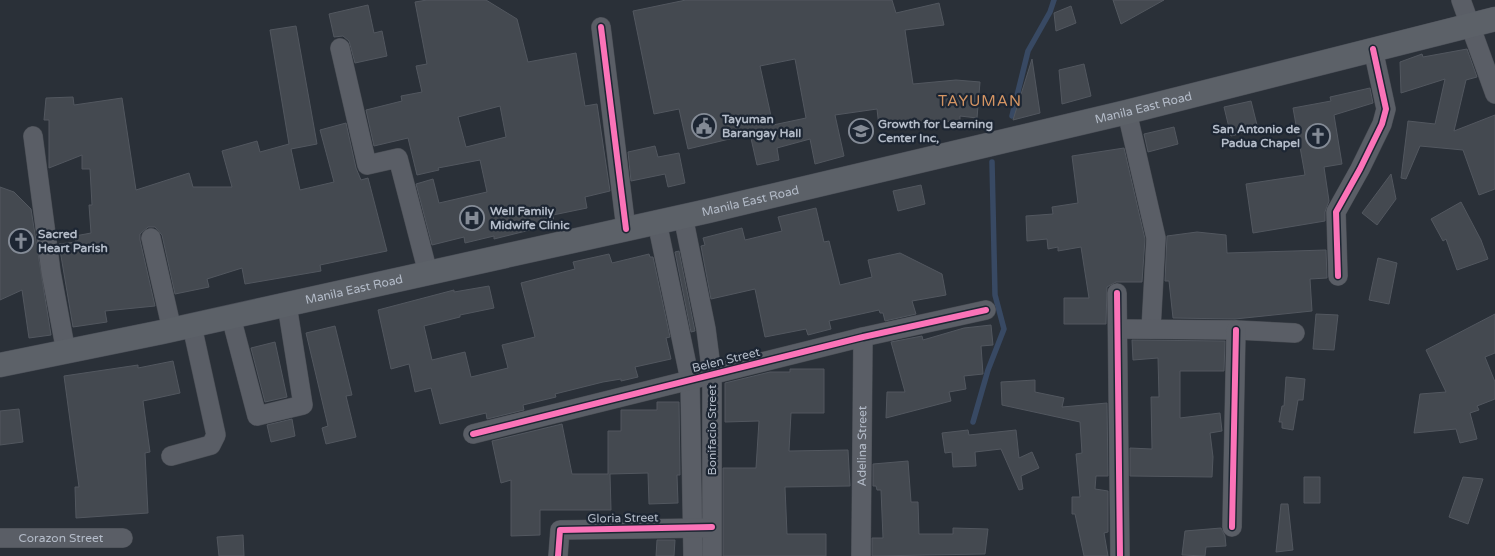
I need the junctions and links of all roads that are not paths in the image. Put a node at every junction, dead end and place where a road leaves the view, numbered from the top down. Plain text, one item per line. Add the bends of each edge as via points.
1 (1461, 0) edge
2 (1495, 19) edge
3 (1470, 25) junction
4 (601, 26) dead end
5 (340, 48) dead end
6 (1373, 49) junction
7 (1495, 94) edge
8 (1127, 112) junction
9 (34, 136) dead end
10 (683, 216) junction
11 (657, 222) junction
12 (626, 229) junction
13 (151, 238) dead end
14 (428, 273) junction
15 (1338, 276) dead end
16 (1117, 293) dead end
17 (287, 305) junction
18 (986, 310) dead end
19 (231, 317) junction
20 (182, 328) junction
21 (1118, 329) junction
22 (1151, 329) junction
23 (1236, 330) junction
24 (1296, 333) dead end
25 (863, 337) junction
26 (66, 352) junction
27 (0, 365) edge
28 (712, 376) junction
29 (690, 380) junction
30 (473, 434) dead end
31 (171, 456) dead end
32 (712, 527) junction
33 (1232, 527) dead end
34 (693, 528) junction
35 (0, 538) edge
36 (123, 538) dead end
37 (558, 556) edge
38 (693, 556) edge
39 (712, 556) edge
40 (861, 556) edge
41 (1120, 556) edge

1 - 3 street
2 - 3 main road, Manila East Road
3 - 6 main road, Manila East Road
3 - 7 street
4 - 12 street
5 - 14 street via 367,165 398,158
6 - 8 main road, Manila East Road
6 - 15 street via 1386,109 1382,124 1336,212
8 - 10 main road, Manila East Road
8 - 22 street via 1156,238
9 - 26 street via 51,272
10 - 11 main road, Manila East Road
10 - 28 street, Bonifacio Street
11 - 12 main road, Manila East Road
11 - 29 street, Bonifacio Street
12 - 14 main road, Manila East Road
13 - 20 street
14 - 17 main road, Manila East Road
16 - 21 street
17 - 19 main road, Manila East Road
17 - 19 street via 303,405 257,416
18 - 25 street, Belen Street
19 - 20 main road, Manila East Road
20 - 26 main road, Manila East Road
20 - 31 street via 216,435 211,445
21 - 22 street
21 - 41 street
22 - 23 street
23 - 24 street
23 - 33 street
25 - 28 street, Belen Street
25 - 40 street, Adelina Street
26 - 27 main road, Manila East Road
28 - 29 street, Belen Street
28 - 32 street, Bonifacio Street
29 - 30 street, Belen Street
29 - 34 street, Bonifacio Street
32 - 34 street, Gloria Street
32 - 39 street, Bonifacio Street
34 - 37 street, Gloria Street via 560,530
34 - 38 street, Bonifacio Street
35 - 36 street, Corazon Street

